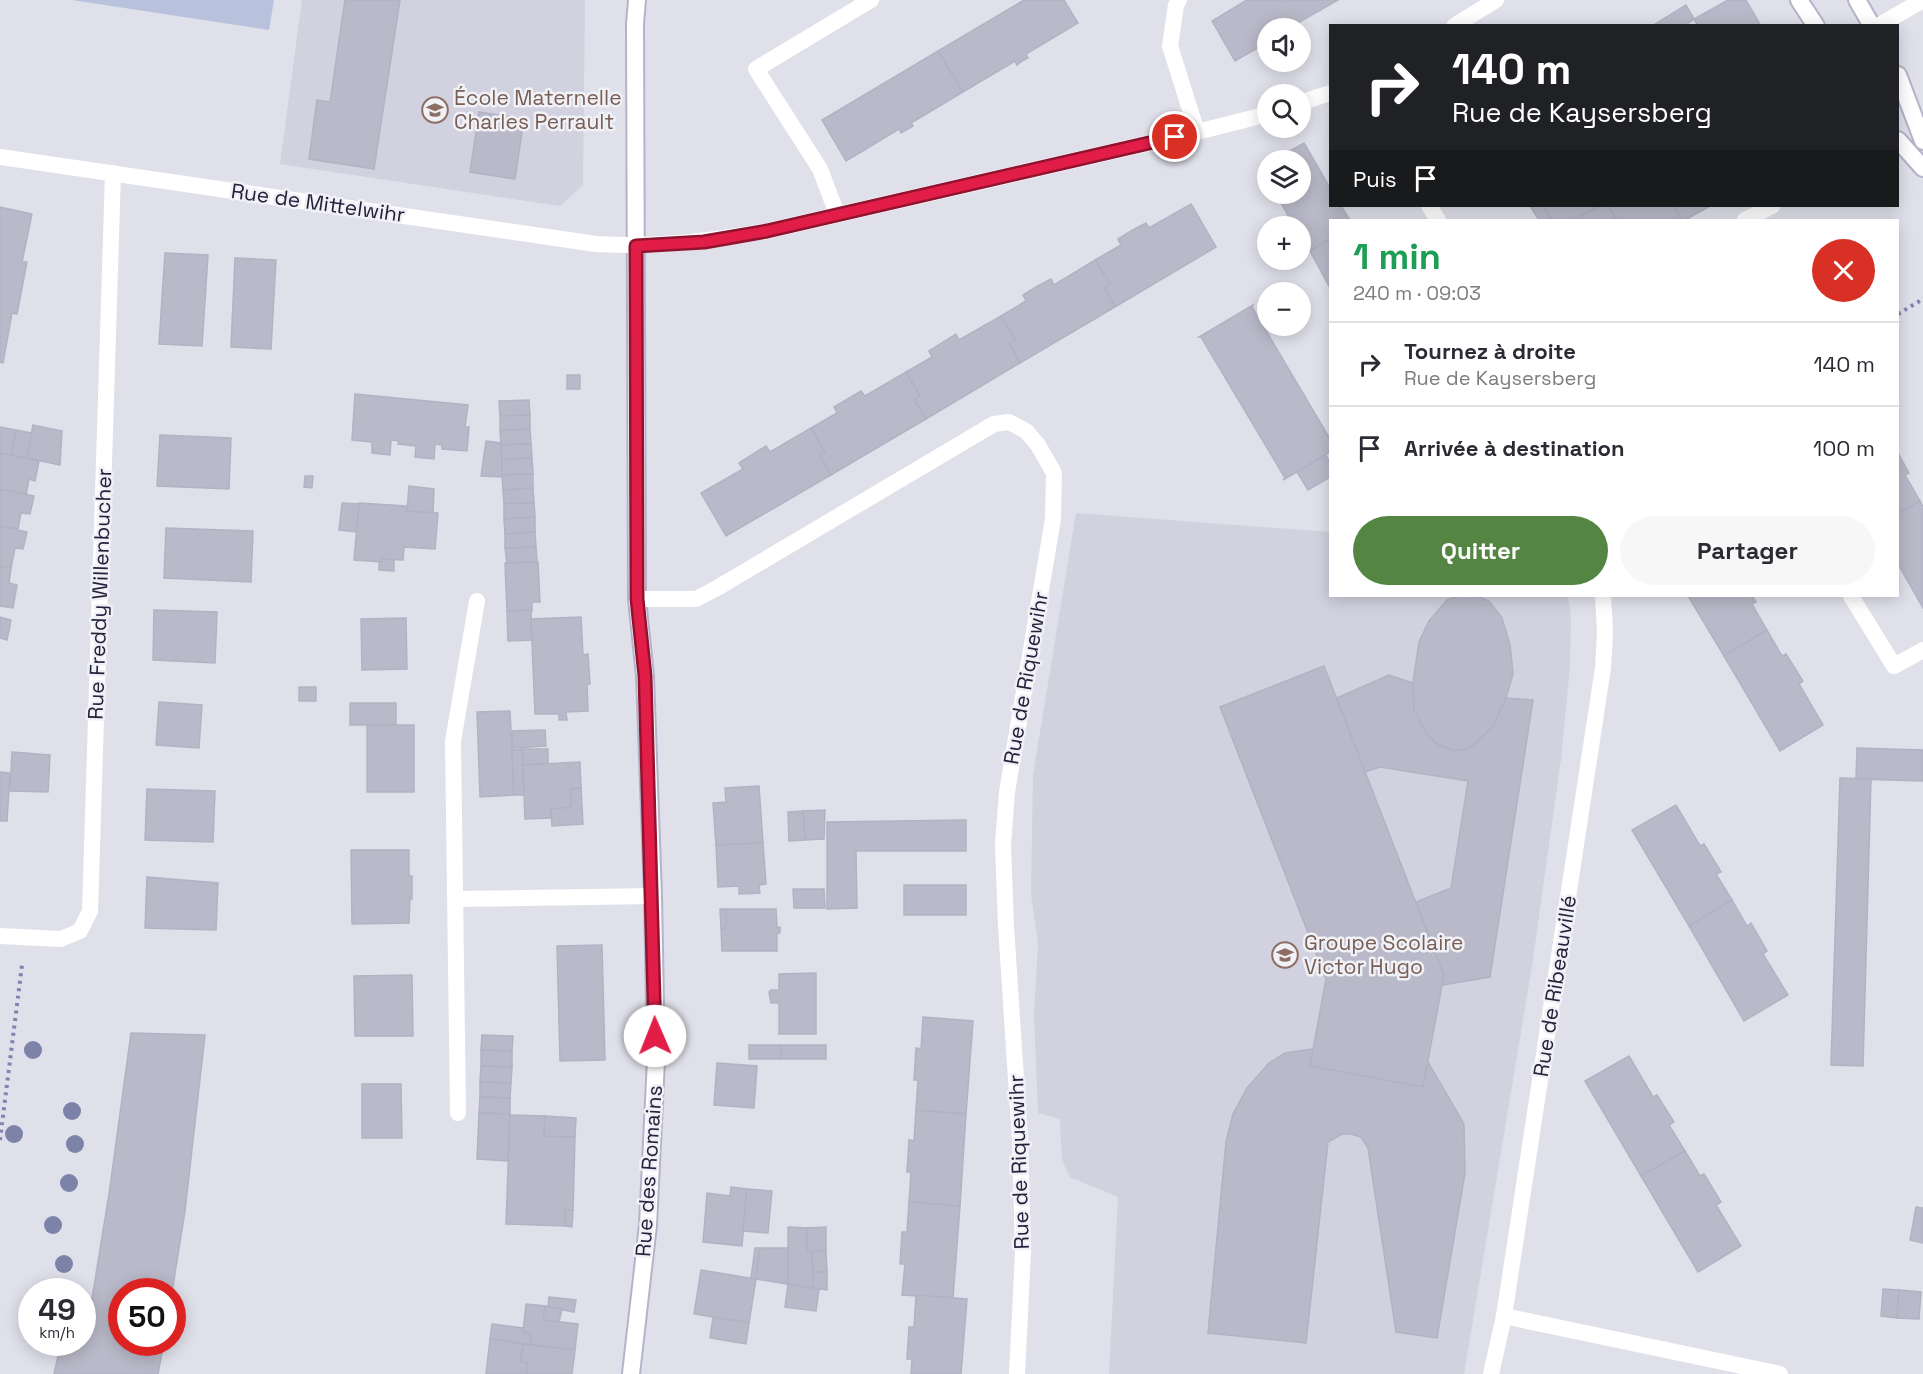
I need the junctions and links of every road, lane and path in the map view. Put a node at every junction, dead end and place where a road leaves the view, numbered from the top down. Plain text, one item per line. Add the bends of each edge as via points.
1 (637, 0) edge
2 (871, 0) edge
3 (1179, 0) edge
4 (1496, 0) edge
5 (1799, 0) edge
6 (1857, 0) edge
7 (1923, 0) edge
8 (1457, 24) edge
9 (1815, 24) edge
10 (1871, 24) edge
11 (1881, 24) edge
12 (1899, 77) edge
13 (1329, 93) edge
14 (1311, 99) edge
15 (1257, 117) edge
16 (1197, 132) junction
17 (1899, 141) edge
18 (1923, 141) edge
19 (0, 157) edge
20 (1923, 168) edge
21 (113, 173) junction
22 (1770, 207) edge
23 (837, 214) junction
24 (1747, 219) edge
25 (636, 246) junction
26 (1923, 299) edge
27 (1899, 313) edge
28 (1603, 597) edge
29 (1852, 597) edge
30 (637, 599) junction
31 (477, 600) dead end
32 (1923, 650) edge
33 (653, 896) junction
34 (456, 900) junction
35 (0, 936) edge
36 (24, 938) junction
37 (458, 1113) dead end
38 (0, 1140) edge
39 (1504, 1316) junction
40 (631, 1374) edge
41 (1017, 1374) edge
42 (1491, 1374) edge
43 (1780, 1374) edge

1 - 25 street, Rue des Romains
2 - 23 street via 756,69 820,169
3 - 16 street via 1170,46
4 - 8 street
5 - 9 street
6 - 10 street
7 - 11 street
12 - 18 street
13 - 14 street
15 - 16 street, Rue de Mittelwihr
16 - 23 street, Rue de Mittelwihr
17 - 20 street
19 - 21 street, Rue de Mittelwihr
21 - 25 street, Rue de Mittelwihr via 596,244
21 - 36 street, Rue Freddy Willenbucher via 90,911 80,932 61,939
22 - 24 street
23 - 25 street, Rue de Mittelwihr via 704,242
25 - 30 street, Rue des Romains
26 - 27 path
28 - 39 street, Rue de Ribeauvillé via 1604,668
29 - 32 street via 1894,666
30 - 33 street, Rue des Romains via 645,676
30 - 41 street, Rue de Riquewihr via 696,599 994,424 1009,422 1026,431 1054,473 1053,519 1007,792 1003,845 1023,1253
31 - 34 street via 453,741
33 - 34 street
33 - 40 street, Rue des Romains via 656,1060 648,1225
34 - 37 street
35 - 36 street, Rue Freddy Willenbucher
36 - 38 path
39 - 42 street, Rue de Ribeauvillé
39 - 43 street

